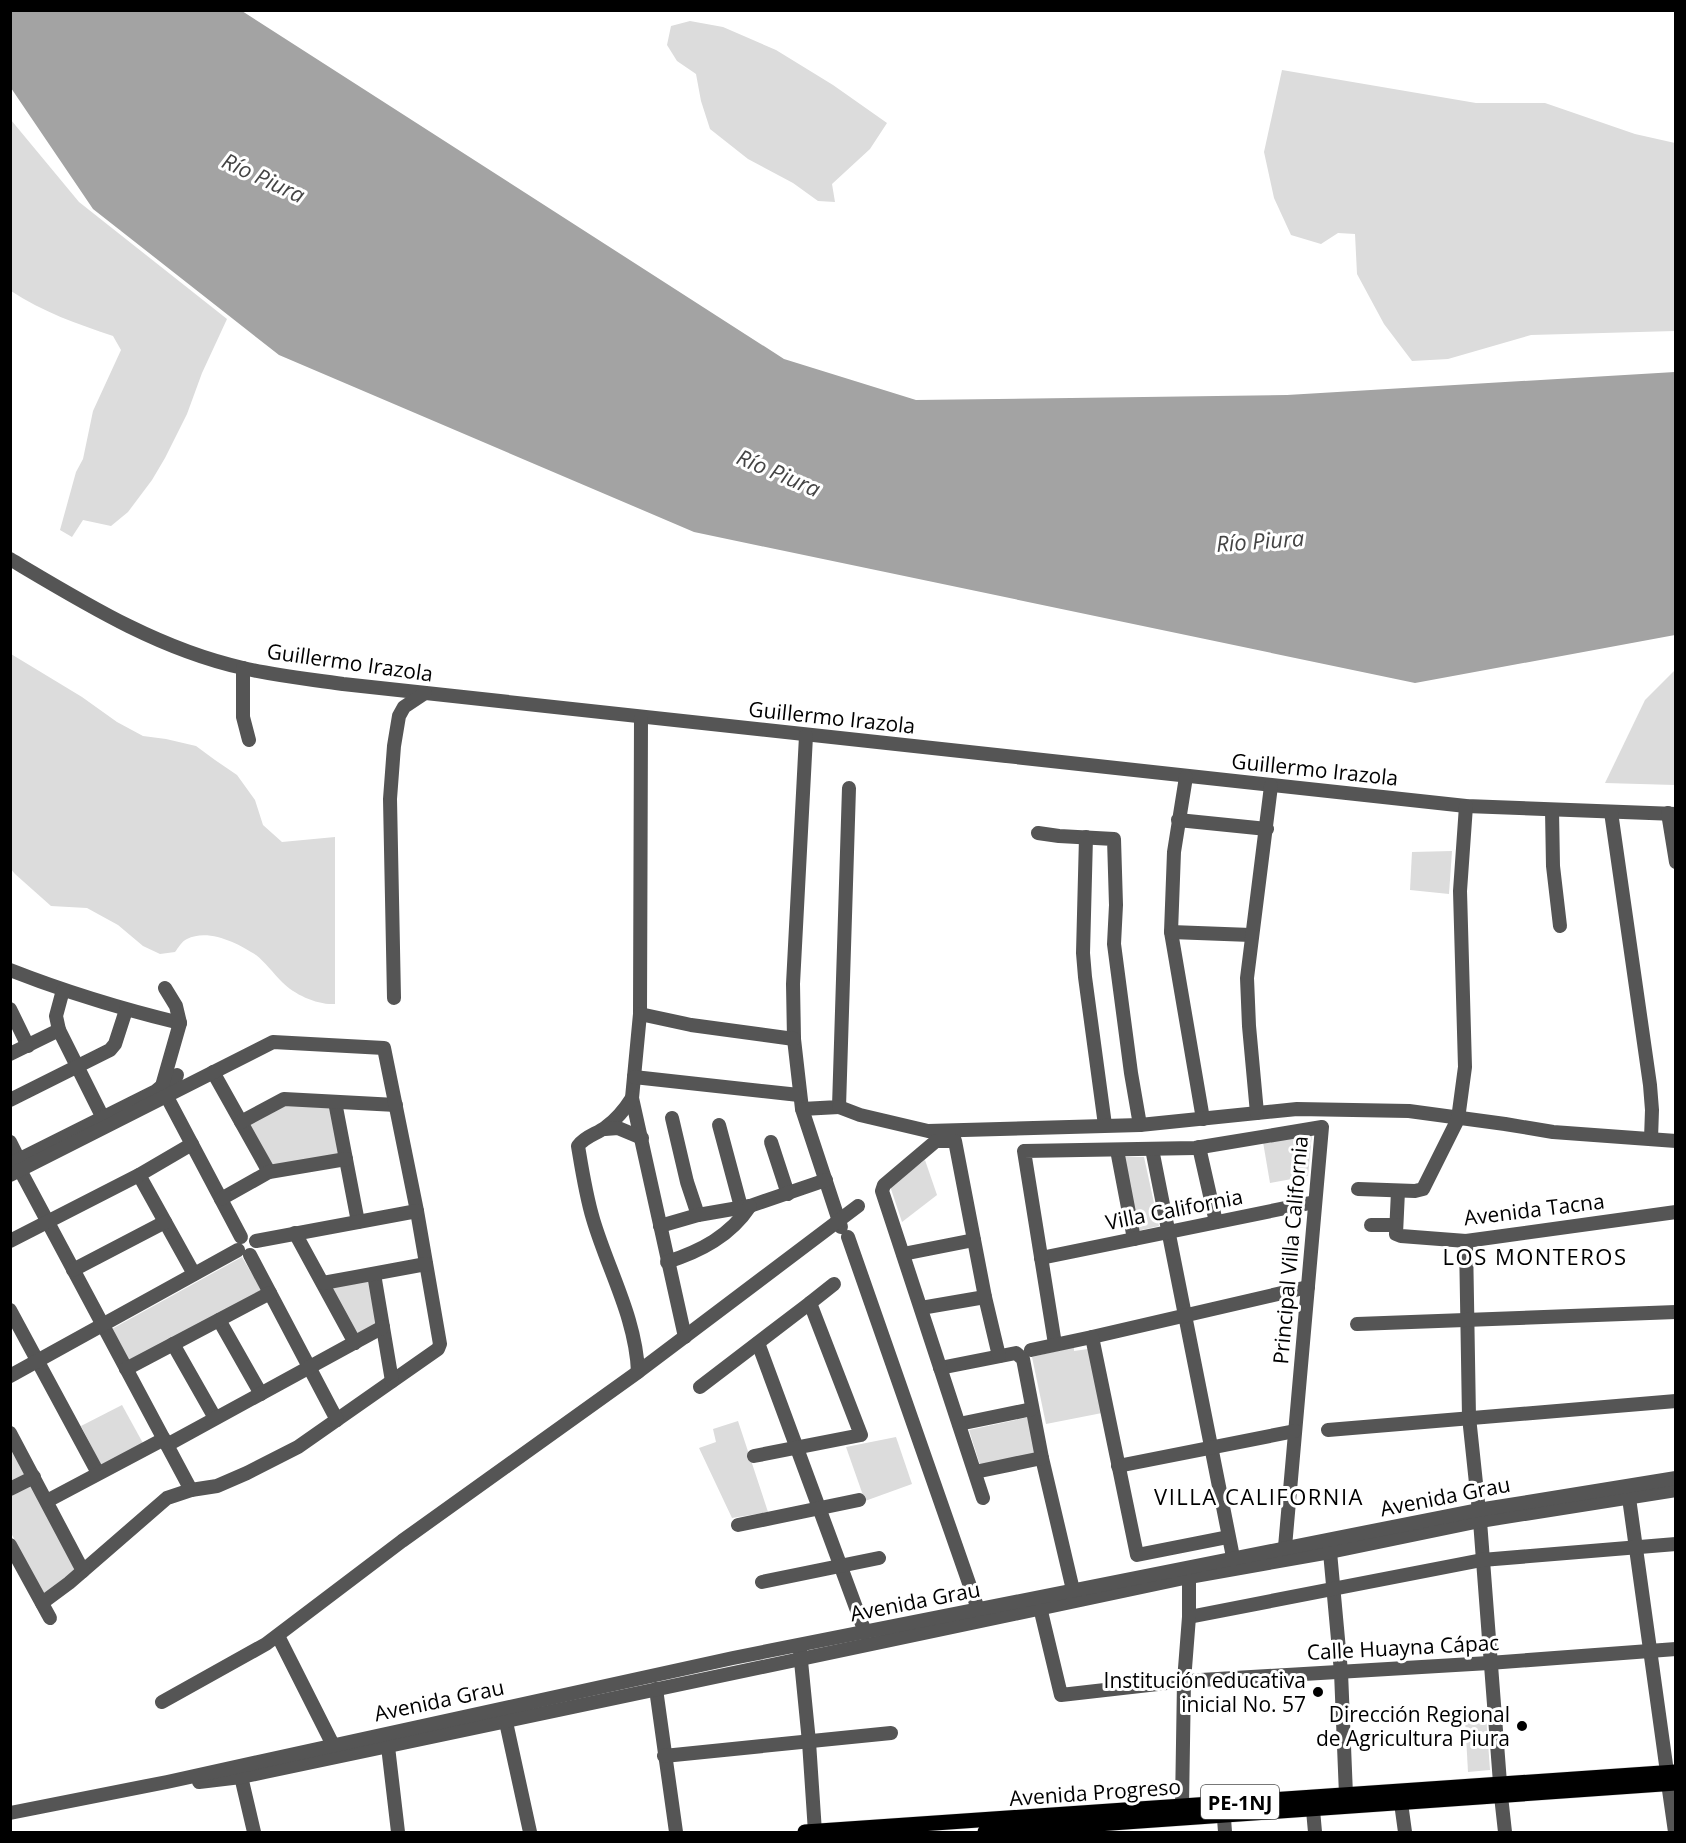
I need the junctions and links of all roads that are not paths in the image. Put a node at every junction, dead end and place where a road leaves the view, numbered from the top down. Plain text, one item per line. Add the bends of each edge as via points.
1 (10, 559) edge
2 (243, 668) junction
3 (425, 693) junction
4 (641, 718) junction
5 (806, 736) junction
6 (249, 741) dead end
7 (1186, 777) junction
8 (1271, 786) junction
9 (849, 788) dead end
10 (1466, 807) junction
11 (1552, 810) junction
12 (1611, 812) junction
13 (1672, 819) edge
14 (1178, 820) junction
15 (1267, 829) junction
16 (1038, 833) dead end
17 (1086, 837) junction
18 (1676, 862) edge
19 (1560, 926) dead end
20 (1171, 932) junction
21 (1251, 935) junction
22 (10, 970) edge
23 (165, 988) dead end
24 (63, 990) junction
25 (394, 999) dead end
26 (10, 1009) edge
27 (126, 1010) junction
28 (640, 1014) junction
29 (180, 1023) junction
30 (59, 1030) junction
31 (794, 1039) junction
32 (273, 1042) junction
33 (247, 1043) dead end
34 (28, 1046) junction
35 (10, 1054) edge
36 (77, 1067) junction
37 (213, 1072) junction
38 (177, 1075) dead end
39 (634, 1077) junction
40 (167, 1097) junction
41 (632, 1098) junction
42 (10, 1100) edge
43 (335, 1102) junction
44 (801, 1102) junction
45 (396, 1105) junction
46 (839, 1107) junction
47 (1257, 1113) junction
48 (102, 1118) junction
49 (672, 1118) dead end
50 (1203, 1119) junction
51 (1458, 1119) junction
52 (241, 1122) junction
53 (719, 1125) dead end
54 (1106, 1125) junction
55 (1140, 1125) junction
56 (605, 1129) junction
57 (642, 1138) junction
58 (1651, 1139) junction
59 (1676, 1141) edge
60 (10, 1142) edge
61 (771, 1142) dead end
62 (192, 1144) junction
63 (1199, 1147) junction
64 (1152, 1149) junction
65 (1117, 1150) junction
66 (346, 1159) junction
67 (15, 1167) edge
68 (269, 1172) junction
69 (139, 1175) junction
70 (826, 1180) junction
71 (1358, 1190) dead end
72 (1398, 1191) junction
73 (788, 1194) junction
74 (221, 1199) junction
75 (1315, 1202) junction
76 (745, 1206) junction
77 (858, 1206) dead end
78 (417, 1211) junction
79 (1676, 1212) edge
80 (698, 1215) junction
81 (47, 1221) junction
82 (165, 1222) junction
83 (358, 1222) junction
84 (1216, 1222) junction
85 (1371, 1225) dead end
86 (660, 1226) junction
87 (1396, 1230) junction
88 (844, 1231) junction
89 (1168, 1232) junction
90 (295, 1233) junction
91 (1134, 1239) junction
92 (974, 1240) junction
93 (10, 1241) edge
94 (1466, 1241) junction
95 (243, 1247) junction
96 (903, 1254) junction
97 (1041, 1258) junction
98 (668, 1262) junction
99 (426, 1264) junction
100 (73, 1270) junction
101 (194, 1274) junction
102 (374, 1274) junction
103 (323, 1283) junction
104 (834, 1284) dead end
105 (1308, 1287) junction
106 (270, 1293) junction
107 (985, 1296) junction
108 (810, 1303) junction
109 (921, 1308) junction
110 (10, 1310) edge
111 (1676, 1312) edge
112 (1184, 1316) junction
113 (219, 1320) junction
114 (1468, 1320) junction
115 (1358, 1324) dead end
116 (103, 1325) junction
117 (383, 1328) junction
118 (685, 1337) junction
119 (1092, 1337) junction
120 (355, 1343) junction
121 (758, 1343) junction
122 (174, 1344) junction
123 (1054, 1344) junction
124 (1031, 1350) dead end
125 (999, 1356) junction
126 (38, 1361) junction
127 (309, 1367) junction
128 (940, 1368) junction
129 (126, 1369) junction
130 (638, 1372) junction
131 (10, 1376) edge
132 (392, 1381) junction
133 (700, 1387) dead end
134 (261, 1394) junction
135 (1676, 1401) edge
136 (1032, 1409) junction
137 (1469, 1417) junction
138 (215, 1418) junction
139 (338, 1420) junction
140 (959, 1424) junction
141 (1328, 1430) dead end
142 (1295, 1431) junction
143 (10, 1433) edge
144 (165, 1442) junction
145 (797, 1446) junction
146 (1210, 1448) junction
147 (754, 1456) dead end
148 (1042, 1458) junction
149 (1118, 1466) junction
150 (975, 1472) junction
151 (98, 1473) junction
152 (34, 1477) junction
153 (1676, 1478) edge
154 (10, 1489) edge
155 (191, 1490) junction
156 (1676, 1490) edge
157 (983, 1498) dead end
158 (1629, 1498) junction
159 (859, 1500) dead end
160 (47, 1501) junction
161 (818, 1508) junction
162 (1479, 1515) junction
163 (738, 1525) dead end
164 (1228, 1536) junction
165 (1676, 1544) edge
166 (10, 1545) edge
167 (1285, 1547) junction
168 (1635, 1547) junction
169 (1330, 1552) junction
170 (1233, 1557) junction
171 (879, 1558) dead end
172 (1482, 1560) junction
173 (840, 1566) junction
174 (83, 1571) junction
175 (1189, 1572) junction
176 (762, 1582) dead end
177 (1334, 1588) junction
178 (1072, 1590) junction
179 (42, 1602) junction
180 (1039, 1602) junction
181 (978, 1610) junction
182 (1189, 1617) junction
183 (50, 1618) dead end
184 (865, 1632) junction
185 (278, 1636) junction
186 (1676, 1649) edge
187 (1649, 1651) junction
188 (800, 1652) junction
189 (1489, 1663) junction
190 (1341, 1672) junction
191 (1184, 1681) junction
192 (656, 1689) junction
193 (162, 1702) dead end
194 (502, 1708) junction
195 (505, 1722) junction
196 (891, 1732) dead end
197 (387, 1740) junction
198 (809, 1742) junction
199 (333, 1745) junction
200 (664, 1756) junction
201 (240, 1771) junction
202 (1672, 1778) edge
203 (1500, 1790) junction
204 (1346, 1795) junction
205 (1401, 1803) junction
206 (1182, 1806) junction
207 (1224, 1810) junction
208 (1313, 1810) junction
209 (10, 1813) edge
210 (984, 1829) edge
211 (815, 1832) edge
212 (254, 1833) edge
213 (398, 1833) edge
214 (530, 1833) edge
215 (676, 1833) edge
216 (805, 1833) edge
217 (1225, 1833) edge
218 (1315, 1833) edge
219 (1405, 1833) edge
220 (1505, 1833) edge
221 (1675, 1833) edge

1 - 2 street, Guillermo Irazola via 133,628 172,646
2 - 3 street, Guillermo Irazola
2 - 6 street via 243,717
3 - 4 street, Guillermo Irazola
3 - 25 street via 404,707 394,746 390,799
4 - 5 street, Guillermo Irazola
4 - 28 street
5 - 7 street, Guillermo Irazola
5 - 31 street via 793,984
7 - 8 street, Guillermo Irazola
7 - 14 street
8 - 10 street, Guillermo Irazola
8 - 15 street
9 - 46 street
10 - 11 street, Guillermo Irazola
10 - 51 street via 1460,891 1465,1067
11 - 12 street, Guillermo Irazola
11 - 19 street
12 - 13 street, Guillermo Irazola
12 - 58 street via 1650,1084
13 - 18 street
14 - 15 street
14 - 20 street
15 - 21 street
16 - 17 street
17 - 54 street via 1084,969
17 - 55 street via 1114,839 1114,944
20 - 21 street
20 - 50 street
21 - 47 street via 1246,978
22 - 24 street
23 - 29 street via 176,1006
24 - 27 street
24 - 30 street via 56,1016
26 - 34 street
27 - 29 street
27 - 36 street via 116,1044
28 - 31 street
28 - 39 street
29 - 48 street via 162,1086
30 - 34 street
30 - 36 street
31 - 44 street
32 - 33 street
32 - 37 street
32 - 45 street via 384,1048
34 - 35 street
36 - 42 street
36 - 48 street
37 - 40 street
37 - 52 street
38 - 40 street
39 - 41 street
39 - 44 street
40 - 62 street
40 - 67 street
41 - 56 street
41 - 57 street
43 - 45 street
43 - 52 street via 284,1099
43 - 66 street
44 - 46 street
44 - 70 street
45 - 78 street
46 - 54 street via 928,1131
47 - 50 street
47 - 51 street via 1296,1109 1409,1111
48 - 67 street
49 - 80 street
50 - 55 street
51 - 58 street via 1553,1132
51 - 72 street via 1423,1189
52 - 68 street
53 - 76 street
54 - 55 street
56 - 57 street via 618,1128
56 - 130 street via 582,1141 580,1158 592,1218 633,1336
57 - 86 street
58 - 59 street
60 - 67 street
61 - 73 street
62 - 69 street
62 - 74 street
63 - 64 street, Principal Villa California
63 - 75 street, Principal Villa California via 1322,1127
63 - 84 street
64 - 65 street, Principal Villa California
64 - 89 street
65 - 91 street
65 - 97 street, Principal Villa California via 1024,1151
66 - 68 street
66 - 83 street
67 - 81 street
68 - 74 street
69 - 81 street
69 - 82 street
70 - 73 street
70 - 88 street
71 - 72 street
72 - 87 street
73 - 76 street
74 - 95 street
75 - 84 street, Villa California
75 - 105 street, Principal Villa California
76 - 80 street
76 - 98 street via 721,1237 705,1248
77 - 88 street
78 - 83 street
78 - 99 street
79 - 94 street, Avenida Tacna
80 - 86 street
81 - 93 street
81 - 100 street
82 - 100 street
82 - 101 street
83 - 90 street
84 - 89 street, Villa California
85 - 87 street, Avenida Tacna
86 - 98 street
87 - 94 street, Avenida Tacna
88 - 118 street
88 - 181 street
89 - 91 street, Villa California
89 - 112 street
90 - 95 street via 256,1241 256,1249
90 - 103 street
91 - 97 street, Villa California
92 - 96 street
92 - 96 street via 955,1141 936,1141 882,1188
92 - 107 street
94 - 114 street
95 - 101 street
95 - 106 street
96 - 109 street
97 - 123 street
98 - 118 street
99 - 102 street
99 - 132 street via 440,1344
100 - 116 street
101 - 116 street
102 - 103 street
102 - 117 street
103 - 120 street
104 - 108 street
105 - 112 street
105 - 142 street, Principal Villa California
106 - 113 street
106 - 127 street
107 - 109 street
107 - 125 street
108 - 121 street
108 - 145 street via 861,1435
109 - 128 street
110 - 126 street
111 - 114 street
112 - 119 street
112 - 146 street
113 - 122 street
113 - 134 street
114 - 115 street
114 - 137 street
116 - 126 street
116 - 129 street
117 - 120 street
117 - 132 street
118 - 130 street
119 - 123 street
119 - 149 street
120 - 127 street
121 - 133 street
121 - 145 street
122 - 129 street
122 - 138 street
123 - 124 street
125 - 128 street
125 - 136 street via 1016,1353 1023,1359
126 - 131 street
126 - 151 street
127 - 134 street
127 - 139 street
128 - 140 street
129 - 144 street
130 - 185 street via 402,1541
132 - 139 street
134 - 138 street
135 - 137 street
136 - 140 street
136 - 148 street
137 - 141 street
137 - 162 street
138 - 144 street
139 - 155 street via 298,1447 243,1475 217,1486
140 - 150 street
142 - 146 street
142 - 167 street, Principal Villa California
143 - 152 street
144 - 151 street
144 - 155 street
145 - 147 street
145 - 161 street
146 - 149 street
146 - 164 street
148 - 150 street
148 - 178 street
149 - 164 street via 1137,1555
150 - 157 street
151 - 160 street
152 - 154 street
152 - 160 street
153 - 162 street, Avenida Grau
155 - 174 street via 161,1502
156 - 158 street, Avenida Grau
158 - 162 street, Avenida Grau
158 - 168 street
159 - 161 street
160 - 174 street
161 - 163 street
161 - 173 street
162 - 167 street, Avenida Grau
162 - 169 street, Avenida Grau
162 - 172 street
164 - 170 street
165 - 168 street
166 - 179 street
167 - 170 street, Avenida Grau
168 - 172 street
168 - 187 street
169 - 175 street, Avenida Grau
169 - 177 street
170 - 175 street, Avenida Grau
171 - 173 street
172 - 177 street
172 - 189 street
173 - 176 street
173 - 184 street
174 - 179 street
175 - 178 street, Avenida Grau
175 - 180 street, Avenida Grau
175 - 182 street
177 - 182 street
177 - 190 street
178 - 180 street, Avenida Grau
179 - 183 street
180 - 181 street, Avenida Grau
180 - 188 street, Avenida Grau
180 - 191 street, Calle Huayna Cápac via 1061,1695
181 - 184 street, Avenida Grau
182 - 191 street
184 - 188 street, Avenida Grau
185 - 193 street
185 - 199 street
186 - 187 street, Calle Huayna Cápac
187 - 189 street, Calle Huayna Cápac
187 - 202 street
188 - 192 street, Avenida Grau
188 - 194 street, Avenida Grau via 733,1658
188 - 198 street
189 - 190 street, Calle Huayna Cápac
189 - 203 street
190 - 191 street, Calle Huayna Cápac
190 - 204 street
191 - 206 street
192 - 195 street, Avenida Grau
192 - 200 street
194 - 195 street
194 - 197 street, Avenida Grau
195 - 197 street, Avenida Grau
195 - 214 street
196 - 198 street
197 - 199 street, Avenida Grau
197 - 201 street, Avenida Grau
197 - 213 street
198 - 200 street
198 - 211 street
199 - 201 street, Avenida Grau
200 - 215 street
201 - 209 street, Avenida Grau via 202,1782 167,1782
201 - 212 street
202 - 203 main road, Avenida Progreso / PE-1NJ
202 - 221 street
203 - 204 main road, Avenida Progreso / PE-1NJ
203 - 205 main road, Avenida Progreso / PE-1NJ
203 - 220 street
204 - 207 main road, Avenida Progreso / PE-1NJ
205 - 208 main road, Avenida Progreso / PE-1NJ
205 - 219 street
206 - 207 main road, Avenida Progreso / PE-1NJ
206 - 210 main road, Avenida Progreso / PE-1NJ
207 - 208 main road, Avenida Progreso / PE-1NJ
207 - 210 main road, Avenida Progreso / PE-1NJ
207 - 217 street
208 - 218 street
210 - 211 main road, Avenida Progreso / PE-1NJ
211 - 216 main road, Avenida Progreso / PE-1NJ

